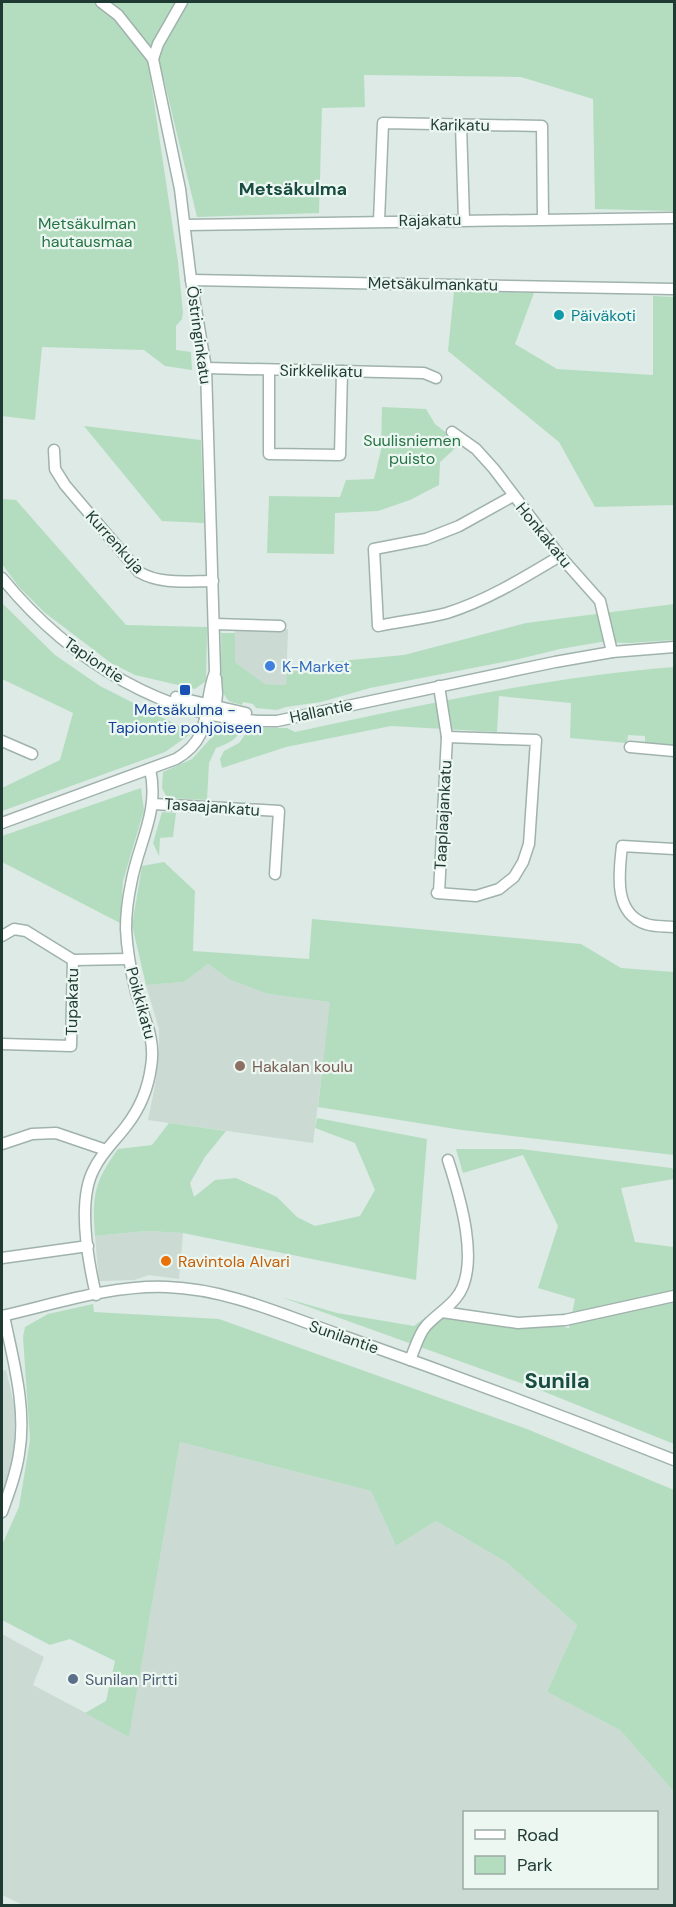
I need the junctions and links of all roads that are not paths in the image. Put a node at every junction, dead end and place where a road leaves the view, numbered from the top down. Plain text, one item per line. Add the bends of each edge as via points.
1 (101, 2) edge
2 (182, 2) edge
3 (153, 59) junction
4 (461, 125) junction
5 (675, 218) edge
6 (543, 219) junction
7 (464, 220) junction
8 (380, 221) junction
9 (185, 225) junction
10 (191, 280) junction
11 (675, 288) edge
12 (206, 368) junction
13 (269, 371) junction
14 (342, 371) junction
15 (436, 378) dead end
16 (452, 432) dead end
17 (54, 450) dead end
18 (513, 496) junction
19 (560, 556) junction
20 (2, 578) edge
21 (213, 581) junction
22 (214, 624) junction
23 (280, 626) dead end
24 (675, 647) edge
25 (612, 652) junction
26 (439, 686) junction
27 (211, 710) junction
28 (447, 736) junction
29 (2, 741) edge
30 (630, 747) dead end
31 (675, 751) edge
32 (32, 754) dead end
33 (150, 769) junction
34 (153, 804) junction
35 (2, 823) edge
36 (675, 849) edge
37 (275, 874) dead end
38 (675, 927) edge
39 (2, 936) edge
40 (129, 959) junction
41 (73, 960) junction
42 (2, 1044) edge
43 (2, 1144) edge
44 (106, 1150) junction
45 (448, 1160) dead end
46 (88, 1246) junction
47 (2, 1258) edge
48 (96, 1294) junction
49 (675, 1296) edge
50 (442, 1312) junction
51 (3, 1316) edge
52 (410, 1360) junction
53 (675, 1460) edge
54 (2, 1512) edge

1 - 3 street via 118,15
2 - 3 street
3 - 9 street, Östringinkatu
4 - 6 street, Karikatu via 542,126
4 - 7 street
4 - 8 street, Karikatu via 383,123
5 - 6 street, Rajakatu
6 - 7 street, Rajakatu
7 - 8 street, Rajakatu
8 - 9 street, Rajakatu
9 - 10 street, Östringinkatu
10 - 11 street, Metsäkulmankatu
10 - 12 street, Östringinkatu
12 - 13 street, Sirkkelikatu
12 - 21 street, Östringinkatu
13 - 14 street, Sirkkelikatu
13 - 14 street via 269,454 340,455
14 - 15 street, Sirkkelikatu via 424,373
16 - 18 street, Honkakatu via 476,449
17 - 21 street, Kurrenkuja via 56,469 65,485 139,572 150,579
18 - 19 street, Honkakatu
18 - 19 street via 426,539 374,549 378,626 446,613 476,602
19 - 25 street, Honkakatu via 600,601
20 - 27 street, Tapiontie via 67,643 123,680
21 - 22 street, Östringinkatu
22 - 23 street
22 - 27 street, Östringinkatu
24 - 25 street, Hallantie
25 - 26 street, Hallantie
26 - 27 street, Hallantie via 300,716
26 - 28 street, Taaplaajankatu
27 - 33 street via 207,733 200,744
28 - 28 street, Taaplaajankatu via 438,893 476,896 498,889 514,877 523,862 529,844 536,740
29 - 32 street
30 - 31 street
33 - 34 street, Poikkikatu
33 - 35 street
34 - 37 street, Tasaajankatu via 279,811
34 - 40 street, Poikkikatu via 130,884 126,928
36 - 38 street via 622,846 618,884 623,902 634,918 647,925
39 - 41 street via 14,928 26,931
40 - 41 street
40 - 44 street, Poikkikatu via 152,1034 152,1065 138,1109
41 - 42 street, Tupakatu via 71,1046
43 - 44 street via 32,1134 56,1133
44 - 46 street, Poikkikatu via 87,1186
45 - 50 street via 463,1209 467,1278 456,1299
46 - 47 street
46 - 48 street, Poikkikatu
48 - 51 street, Sunilantie
48 - 52 street, Sunilantie via 167,1287 213,1293
49 - 50 street via 565,1320 518,1323
50 - 52 street via 424,1328
51 - 54 street via 18,1385 21,1425 20,1452
52 - 53 street, Sunilantie

